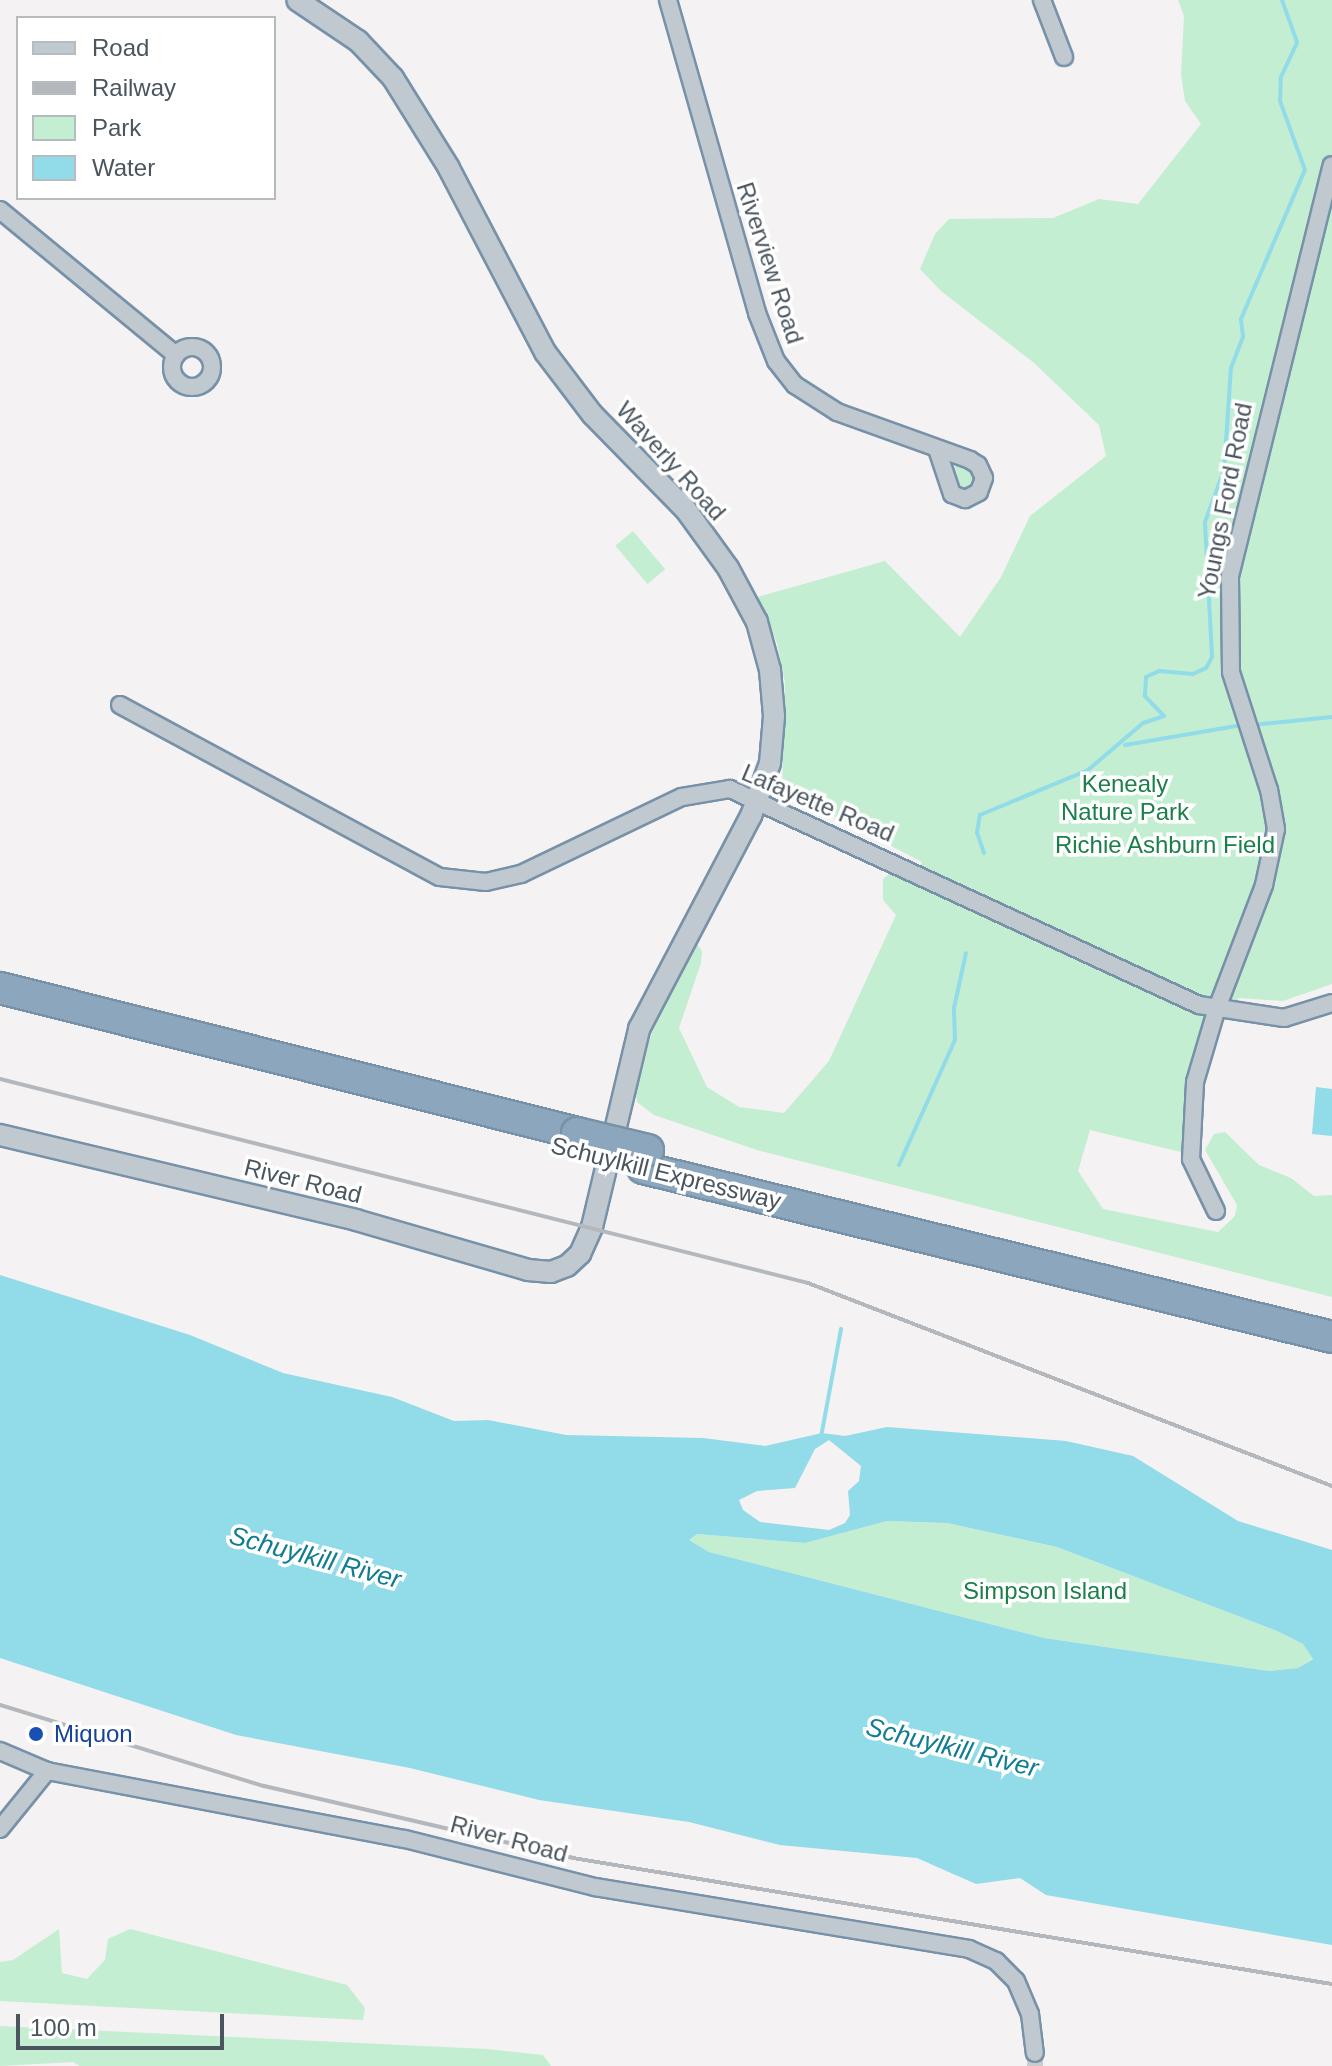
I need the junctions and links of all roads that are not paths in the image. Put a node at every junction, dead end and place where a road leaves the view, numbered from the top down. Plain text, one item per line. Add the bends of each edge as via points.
1 (297, 0) edge
2 (668, 0) edge
3 (1042, 0) edge
4 (1064, 57) dead end
5 (1332, 165) edge
6 (0, 210) edge
7 (176, 355) dead end
8 (937, 449) dead end
9 (120, 705) dead end
10 (759, 799) junction
11 (0, 988) edge
12 (1332, 1003) edge
13 (0, 1006) edge
14 (1216, 1011) junction
15 (0, 1135) edge
16 (575, 1142) junction
17 (1216, 1211) dead end
18 (959, 1236) junction
19 (584, 1247) joint
20 (1332, 1320) edge
21 (1332, 1337) edge
22 (0, 1751) edge
23 (47, 1771) junction
24 (0, 1829) edge
25 (1035, 2053) tunnel mouth

1 - 10 street, Waverly Road via 358,41 393,78 443,157 545,352 592,414 686,510 745,597 765,646 774,695 773,743
2 - 8 street, Riverview Road via 757,313 776,361 795,385 821,403
3 - 4 street
5 - 14 street, Youngs Ford Road via 1230,576 1227,650 1273,805 1275,842
6 - 7 street
9 - 10 street, Lafayette Road via 381,848 453,880 486,882 521,874 697,791 730,789
10 - 14 street, Lafayette Road
10 - 19 street, Waverly Road via 639,1029
11 - 16 highway, Schuylkill Expressway
12 - 14 street, Lafayette Road via 1284,1018
13 - 16 highway, Schuylkill Expressway
14 - 17 street, Youngs Ford Road via 1195,1082 1191,1147 1194,1173
15 - 19 street, River Road via 343,1217 528,1270 560,1270
16 - 18 highway, Schuylkill Expressway, bridge
18 - 20 highway, Schuylkill Expressway
18 - 21 highway, Schuylkill Expressway
22 - 23 street, River Road
23 - 24 street
23 - 25 street, River Road via 405,1839 595,1887 969,1949 1005,1969 1024,1996

